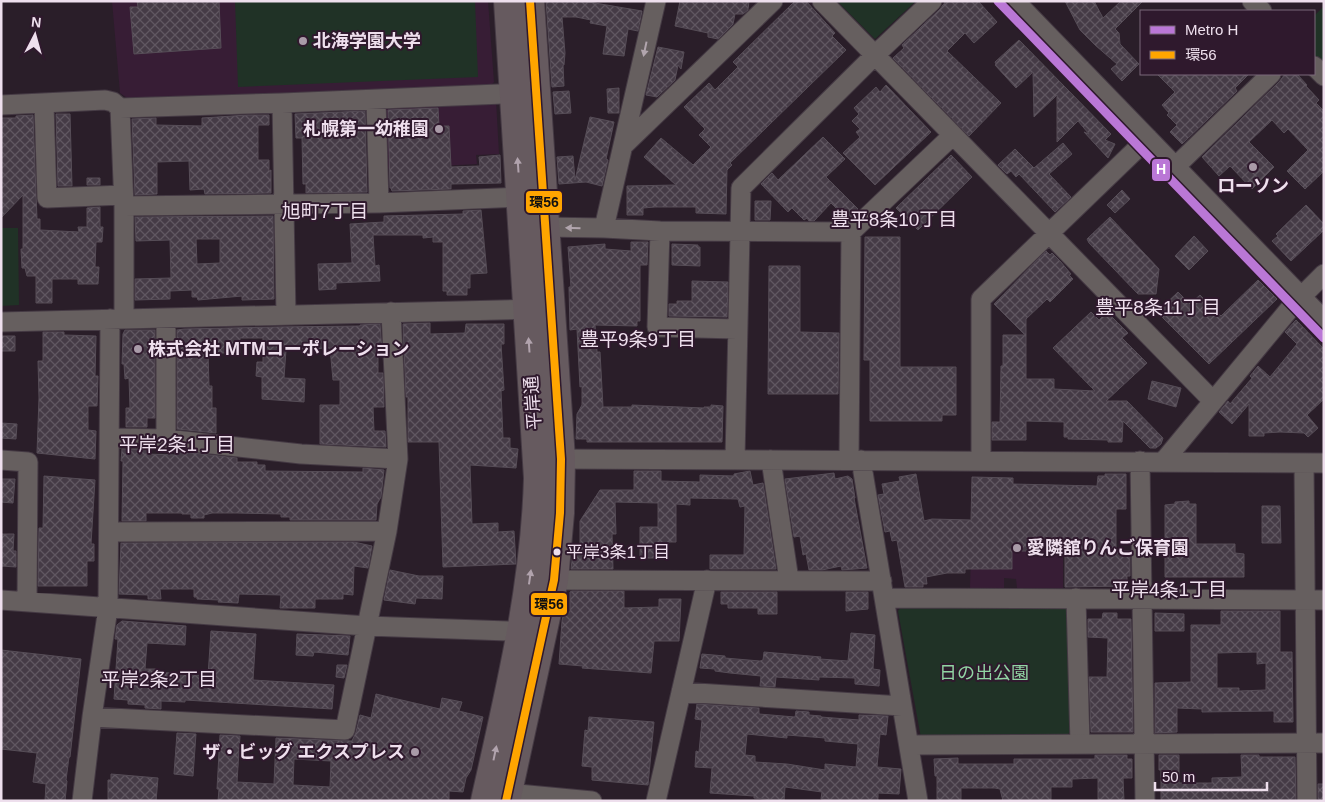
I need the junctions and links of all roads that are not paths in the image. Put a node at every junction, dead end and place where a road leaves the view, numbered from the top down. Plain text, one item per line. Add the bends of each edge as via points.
1 (508, 1) edge
2 (530, 1) edge
3 (656, 1) edge
4 (773, 1) edge
5 (822, 1) edge
6 (932, 1) edge
7 (1014, 1) edge
8 (1252, 1) edge
9 (1261, 10) edge
10 (874, 56) junction
11 (1315, 67) edge
12 (1270, 75) edge
13 (1324, 76) edge
14 (525, 93) junction
15 (376, 100) junction
16 (44, 104) junction
17 (282, 104) junction
18 (1, 105) edge
19 (120, 108) junction
20 (952, 136) junction
21 (1148, 138) junction
22 (624, 145) junction
23 (1176, 166) junction
24 (520, 197) junction
25 (124, 201) junction
26 (379, 203) junction
27 (284, 204) junction
28 (544, 227) junction
29 (604, 228) junction
30 (660, 231) junction
31 (739, 231) junction
32 (851, 232) junction
33 (1049, 234) junction
34 (1324, 274) edge
35 (1301, 296) junction
36 (538, 309) junction
37 (391, 312) junction
38 (286, 315) junction
39 (166, 318) junction
40 (117, 319) junction
41 (1324, 320) edge
42 (1, 322) edge
43 (737, 329) junction
44 (1213, 401) junction
45 (110, 438) junction
46 (166, 439) junction
47 (398, 458) junction
48 (549, 459) junction
49 (735, 459) junction
50 (1, 460) edge
51 (771, 460) junction
52 (855, 460) junction
53 (981, 461) junction
54 (1140, 461) junction
55 (1163, 462) junction
56 (1304, 463) junction
57 (1324, 463) edge
58 (386, 531) junction
59 (109, 532) junction
60 (554, 580) junction
61 (707, 580) junction
62 (790, 580) junction
63 (884, 590) junction
64 (1076, 598) junction
65 (1142, 599) junction
66 (1315, 599) edge
67 (1, 600) edge
68 (27, 602) junction
69 (108, 608) junction
70 (367, 626) junction
71 (532, 635) junction
72 (681, 692) junction
73 (902, 706) junction
74 (92, 717) junction
75 (1315, 743) edge
76 (1080, 744) junction
77 (1144, 744) junction
78 (909, 746) junction
79 (497, 796) edge
80 (82, 801) edge
81 (592, 801) edge
82 (656, 801) edge
83 (918, 801) edge
84 (1146, 801) edge
85 (1307, 801) edge

1 - 14 highway, 平岸通
2 - 14 highway, 平岸通
3 -> 22 street
4 - 22 street
5 - 10 street
6 - 10 street
7 - 21 street
8 - 9 street
10 - 20 street
10 - 31 street via 741,188
11 - 13 street
12 - 23 street
14 - 15 street
24 -> 14 highway, 平岸通
14 - 28 highway, 平岸通
15 - 17 street
15 - 26 street
16 - 18 street
16 - 19 street via 105,100
16 - 25 street via 47,198
17 - 19 street
17 - 27 street
19 - 25 street
20 - 32 street
20 - 33 street
21 - 23 street
21 - 33 street
22 - 29 street
23 - 35 street
24 - 26 street
24 - 36 highway, 平岸通
25 - 27 street
25 - 40 street
26 - 27 street
27 - 38 street
29 -> 28 street
28 - 36 highway, 平岸通
29 - 30 street
30 - 31 street
30 - 43 street via 657,327
31 - 32 street
31 - 43 street
32 - 52 street
33 - 44 street
33 - 53 street via 981,299
34 - 35 street
35 - 41 street
35 - 44 street
36 - 37 street
36 - 48 highway, 平岸通
37 - 38 street
37 - 47 street
38 - 39 street
39 - 40 street
39 - 46 street
40 - 42 street
40 - 45 street
43 - 49 street
44 - 55 street
45 - 46 street
45 - 59 street
46 - 47 street via 301,454
47 - 58 street
48 - 49 street
48 - 60 highway, 平岸通 via 560,513
71 -> 48 highway, 平岸通 via 537,513
49 - 51 street
50 - 68 street via 28,462
51 - 52 street
51 - 62 street
52 - 53 street
52 - 63 street
53 - 54 street
54 - 55 street
54 - 65 street
55 - 56 street
56 - 57 street
56 - 66 street
58 - 59 street
58 - 70 street
59 - 69 street
60 - 61 street
60 - 71 highway, 平岸通
61 - 62 street
61 - 72 street
62 - 63 street
63 - 64 street
63 - 73 street
64 - 65 street
64 - 76 street
65 - 66 street
65 - 77 street
66 - 75 street
67 - 68 street
68 - 69 street
69 - 70 street
69 - 74 street
70 - 71 street via 508,631
70 - 74 street via 345,730
71 - 79 highway, 平岸通
72 - 73 street
72 - 82 street
73 - 78 street
74 - 80 street
75 - 77 street
75 - 85 street
76 - 77 street
76 - 78 street
77 - 84 street
78 - 83 street
79 - 81 street

